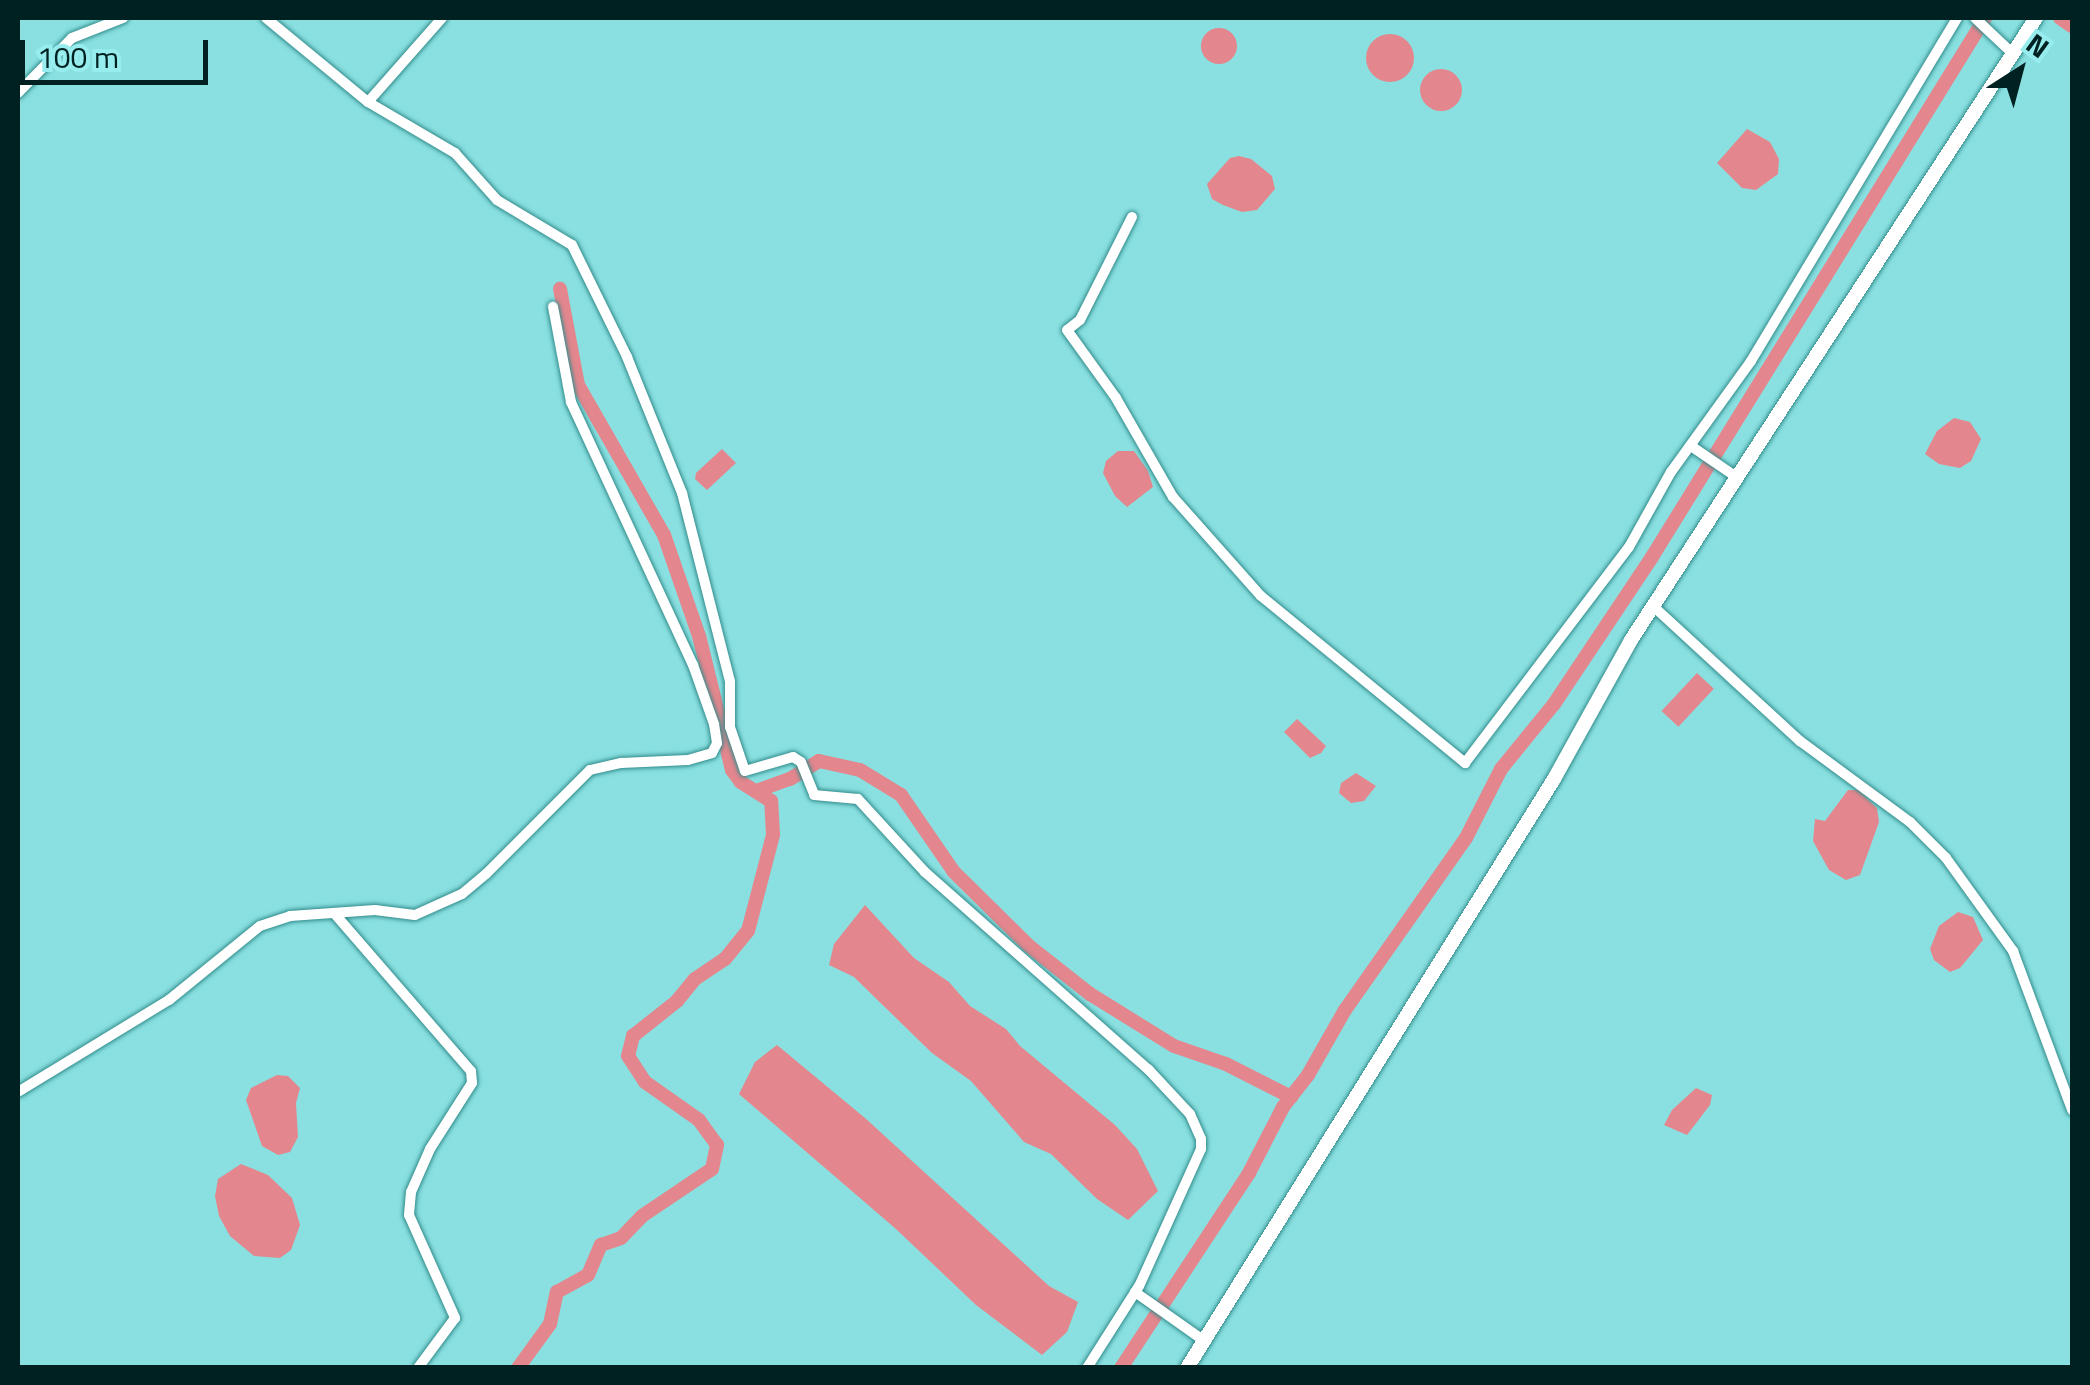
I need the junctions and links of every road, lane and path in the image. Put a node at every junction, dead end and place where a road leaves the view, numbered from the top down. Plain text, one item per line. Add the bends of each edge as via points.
1 (123, 18) edge
2 (266, 18) edge
3 (442, 18) edge
4 (1957, 18) edge
5 (1975, 18) edge
6 (2033, 22) edge
7 (2012, 53) junction
8 (18, 92) edge
9 (368, 102) junction
10 (1132, 217) dead end
11 (553, 307) dead end
12 (1691, 446) junction
13 (1735, 476) junction
14 (1652, 606) junction
15 (334, 913) junction
16 (18, 1092) edge
17 (2072, 1110) edge
18 (1138, 1294) junction
19 (1204, 1340) junction
20 (418, 1368) edge
21 (1088, 1368) edge
22 (1187, 1368) edge

1 - 8 street via 72,38
2 - 9 street
3 - 9 street
4 - 12 street via 1751,361
5 - 7 street
6 - 7 street
7 - 13 street
9 - 18 street via 454,153 497,200 572,244 682,493 730,681 728,716 740,766 752,772 793,757 814,795 858,799 925,872 1190,1114 1201,1149
10 - 12 street via 1080,320 1067,330 1173,497 1261,596 1465,763 1608,576
11 - 15 street via 571,402 693,665 716,748 703,758 590,770 486,874 462,894 416,915
12 - 13 street
13 - 14 street
14 - 17 street via 1800,741 1910,822 1946,858 2012,950
14 - 19 street via 1554,779
15 - 16 street via 260,926 169,1000
15 - 20 street via 472,1070 472,1083 411,1192 409,1215 455,1318
18 - 19 street
18 - 21 street
19 - 22 street

